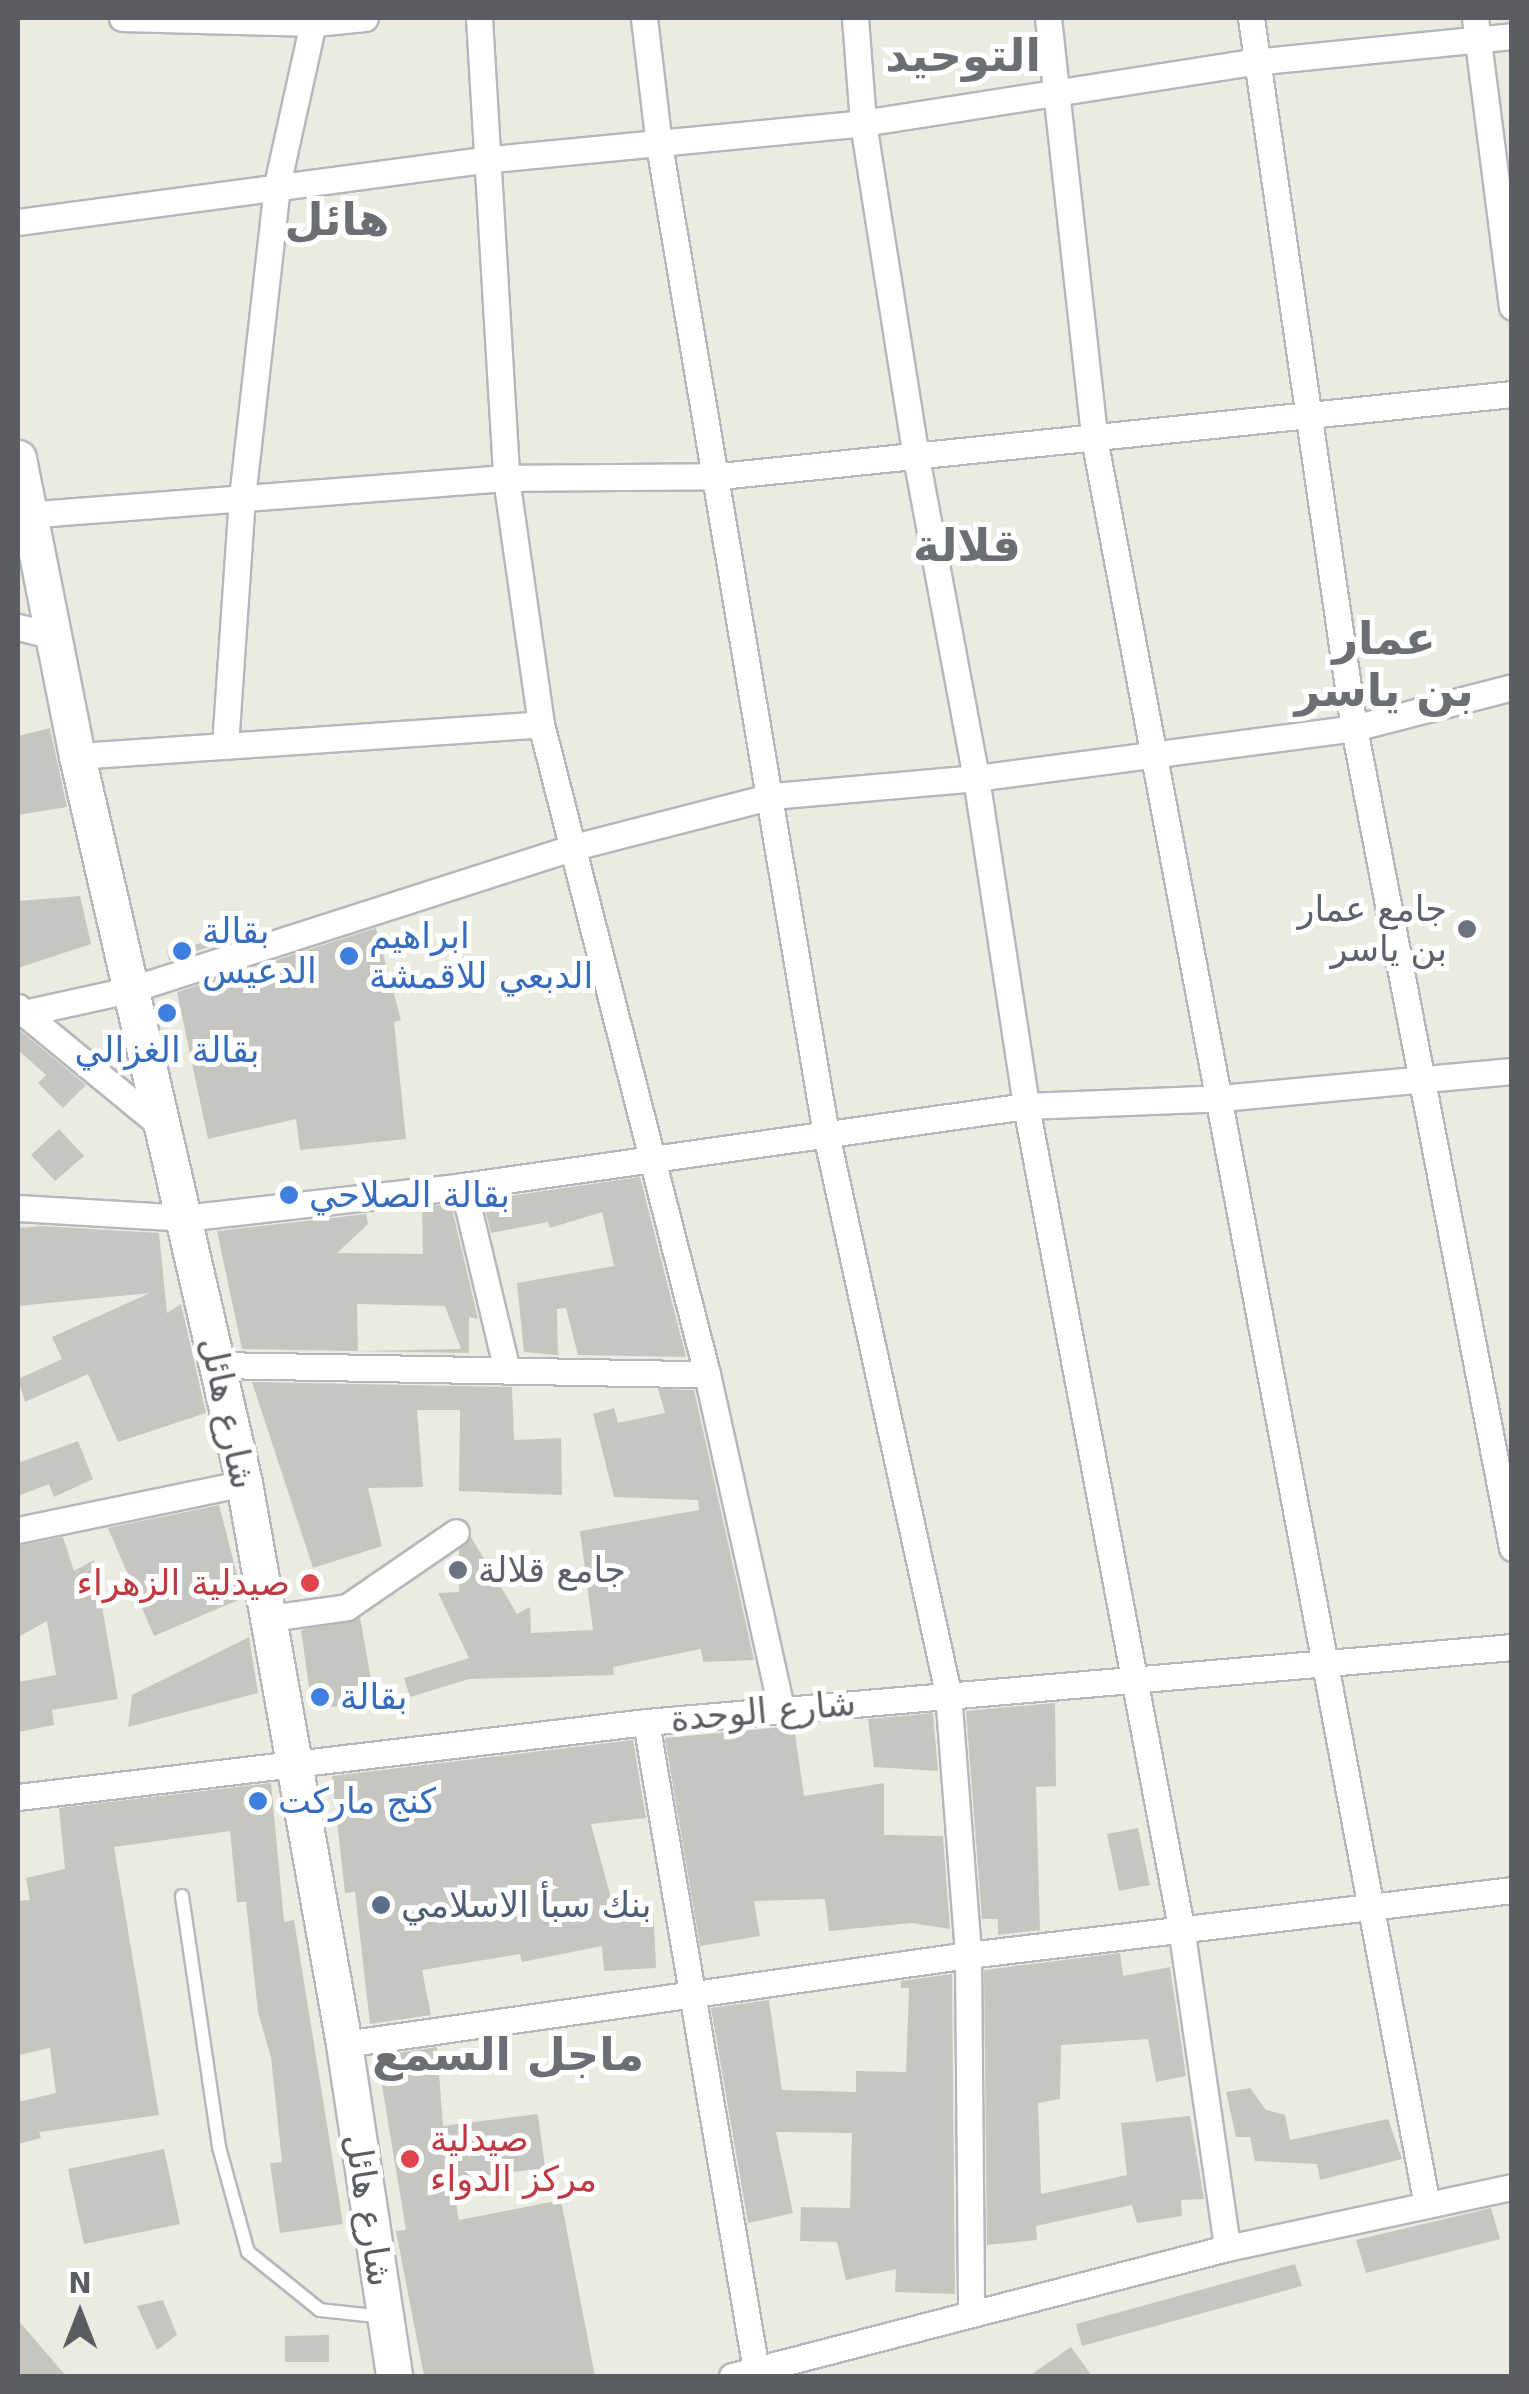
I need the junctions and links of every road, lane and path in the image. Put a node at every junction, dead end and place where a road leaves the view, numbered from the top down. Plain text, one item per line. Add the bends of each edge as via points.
1 (122, 18) edge
2 (365, 18) edge
3 (480, 18) edge
4 (644, 18) edge
5 (855, 18) edge
6 (1048, 18) edge
7 (1251, 18) edge
8 (315, 20) edge
9 (1475, 30) edge
10 (1512, 36) edge
11 (1253, 62) junction
12 (1053, 95) junction
13 (863, 123) junction
14 (659, 145) junction
15 (492, 159) junction
16 (277, 185) junction
17 (18, 222) edge
18 (1512, 307) edge
19 (1512, 394) edge
20 (1309, 419) junction
21 (1094, 438) junction
22 (18, 458) edge
23 (916, 458) junction
24 (720, 476) junction
25 (506, 478) junction
26 (242, 498) junction
27 (24, 515) junction
28 (34, 631) edge
29 (1512, 688) edge
30 (541, 724) junction
31 (1354, 728) junction
32 (224, 746) junction
33 (1154, 753) junction
34 (77, 756) junction
35 (976, 778) junction
36 (772, 796) junction
37 (574, 846) junction
38 (129, 990) junction
39 (21, 1010) edge
40 (1512, 1072) edge
41 (1424, 1080) junction
42 (1221, 1098) junction
43 (1026, 1106) junction
44 (165, 1130) junction
45 (826, 1134) junction
46 (652, 1160) junction
47 (463, 1186) junction
48 (18, 1208) edge
49 (184, 1218) junction
50 (217, 1364) junction
51 (506, 1370) junction
52 (707, 1374) junction
53 (244, 1483) junction
54 (18, 1530) edge
55 (456, 1532) dead end
56 (1512, 1548) edge
57 (270, 1618) junction
58 (1512, 1647) edge
59 (1324, 1663) junction
60 (1136, 1680) junction
61 (948, 1694) junction
62 (782, 1709) junction
63 (646, 1722) junction
64 (296, 1763) junction
65 (18, 1797) edge
66 (1512, 1890) edge
67 (182, 1896) dead end
68 (1371, 1910) junction
69 (1181, 1927) junction
70 (968, 1955) junction
71 (692, 1992) junction
72 (344, 2044) junction
73 (1512, 2187) edge
74 (1427, 2206) junction
75 (1227, 2248) junction
76 (971, 2314) junction
77 (385, 2317) junction
78 (744, 2373) edge
79 (394, 2376) edge

1 - 8 street
2 - 8 street
3 - 15 street
4 - 14 street
5 - 13 street
6 - 12 street
7 - 11 street
8 - 16 street
9 - 10 street
9 - 11 street
9 - 18 street
11 - 12 street
11 - 20 street
12 - 13 street
12 - 21 street
13 - 14 street
13 - 23 street
14 - 15 street
14 - 24 street
15 - 16 street
15 - 25 street
16 - 17 street
16 - 26 street
19 - 20 street
20 - 21 street
20 - 31 street
21 - 23 street
21 - 33 street
22 - 27 street, شارع هائل
23 - 24 street
23 - 35 street
24 - 25 street
24 - 36 street
25 - 26 street
25 - 30 street
26 - 27 street
26 - 32 street
27 - 28 street, شارع هائل
28 - 34 street, شارع هائل
29 - 31 street
30 - 32 street
30 - 37 street
31 - 33 street
31 - 41 street
32 - 34 street
33 - 35 street
33 - 42 street
34 - 38 street, شارع هائل
35 - 36 street
35 - 43 street
36 - 37 street
36 - 45 street
37 - 38 street
37 - 46 street
38 - 39 street
38 - 44 street, شارع هائل
39 - 44 street
40 - 41 street
41 - 42 street
41 - 56 street
42 - 43 street
42 - 59 street
43 - 45 street
43 - 60 street
44 - 49 street, شارع هائل
45 - 46 street
45 - 61 street
46 - 47 street
46 - 52 street
47 - 49 street
47 - 51 street
48 - 49 street
49 - 50 street, شارع هائل
50 - 51 street
50 - 53 street, شارع هائل
51 - 52 street
52 - 62 street
53 - 54 street
53 - 57 street, شارع هائل
55 - 57 street via 347,1607
57 - 64 street, شارع هائل
58 - 59 street, شارع الوحدة
59 - 60 street, شارع الوحدة
59 - 68 street
60 - 61 street, شارع الوحدة
60 - 69 street
61 - 62 street, شارع الوحدة
61 - 70 street
62 - 63 street, شارع الوحدة
63 - 64 street, شارع الوحدة
63 - 71 street
64 - 65 street, شارع الوحدة
64 - 72 street, شارع هائل
66 - 68 street
67 - 77 lane via 219,2148 248,2252 320,2310
68 - 69 street
68 - 74 street
69 - 70 street
69 - 75 street
70 - 71 street
70 - 76 street
71 - 72 street
71 - 78 street
72 - 77 street, شارع هائل
73 - 74 street
74 - 75 street
75 - 76 street
76 - 78 street
77 - 79 street, شارع هائل

